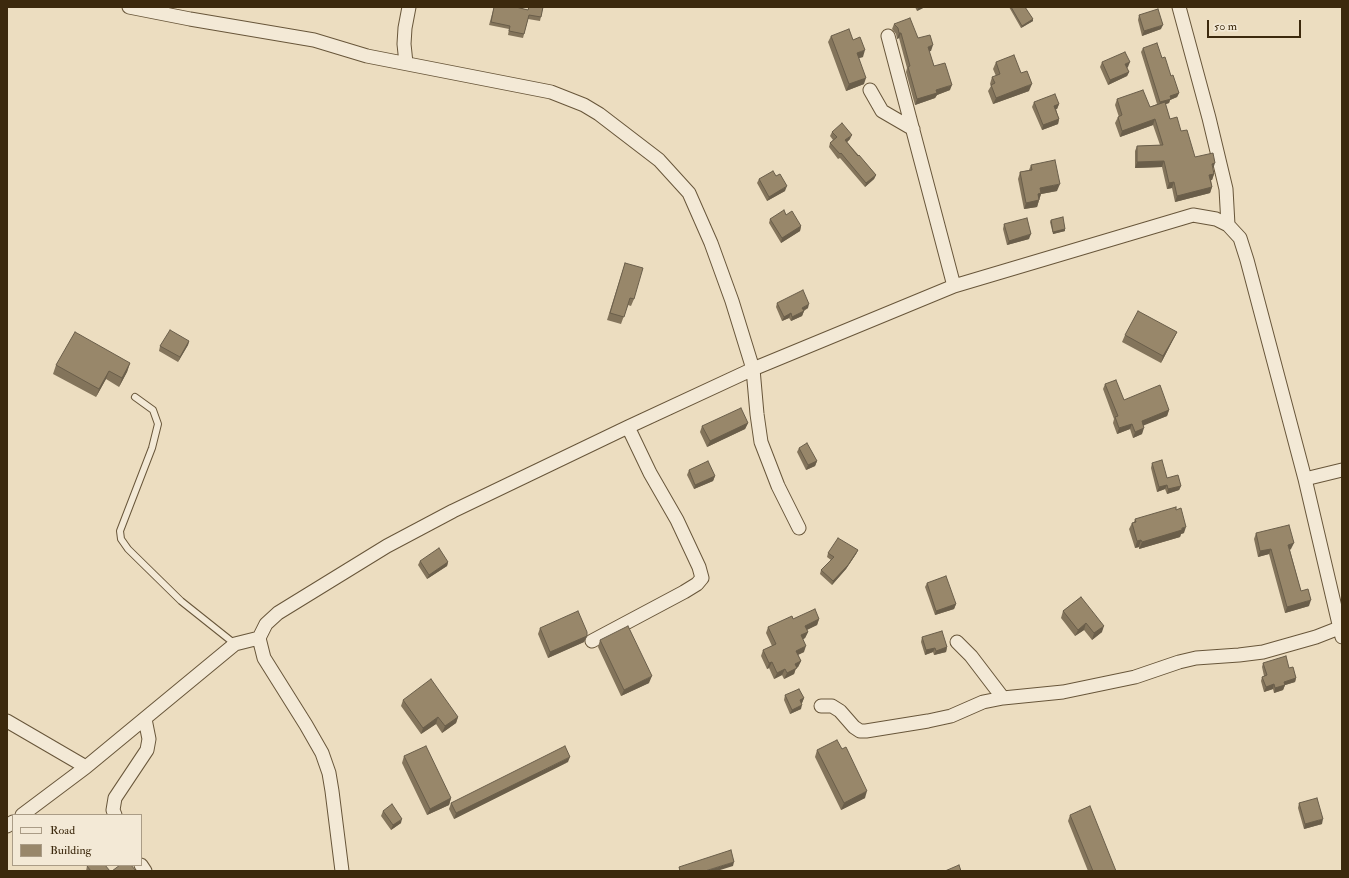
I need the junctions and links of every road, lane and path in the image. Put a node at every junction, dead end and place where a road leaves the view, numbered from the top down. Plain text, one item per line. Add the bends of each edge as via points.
1 (129, 7) edge
2 (410, 7) edge
3 (1179, 7) edge
4 (888, 36) dead end
5 (406, 63) junction
6 (870, 90) dead end
7 (913, 129) junction
8 (1228, 225) junction
9 (954, 286) junction
10 (753, 369) junction
11 (135, 397) dead end
12 (628, 427) junction
13 (1342, 470) edge
14 (1304, 479) junction
15 (799, 528) dead end
16 (1341, 632) edge
17 (259, 638) junction
18 (592, 641) dead end
19 (957, 642) dead end
20 (235, 644) junction
21 (1003, 698) junction
22 (821, 706) dead end
23 (144, 719) junction
24 (7, 721) edge
25 (86, 767) junction
26 (23, 814) edge
27 (115, 814) edge
28 (342, 871) edge

1 - 5 street via 314,40 367,56
2 - 5 street via 404,44
3 - 8 street via 1226,189
4 - 7 street
5 - 10 street via 566,97 599,114 659,160 689,193 711,243
6 - 7 street via 882,111
7 - 9 street
8 - 9 street via 1216,219 1193,215
8 - 14 street via 1240,238 1247,260
9 - 10 street
10 - 12 street
10 - 15 street via 761,442 778,486
11 - 20 lane via 153,410 158,424 152,448 120,531 121,539 181,601
12 - 17 street via 453,511 387,546 278,613 266,624
12 - 18 street via 680,527 702,578 698,584
13 - 14 street
14 - 16 street
16 - 21 street via 1316,636 1263,652 1196,658 1135,676 1063,692
17 - 20 street
17 - 28 street via 264,658 322,753 329,773
19 - 21 street
20 - 23 street
21 - 22 street via 983,702 951,716 866,731 854,727 832,706
23 - 25 street
23 - 27 street via 149,739 147,750 115,798
24 - 25 street
25 - 26 street

